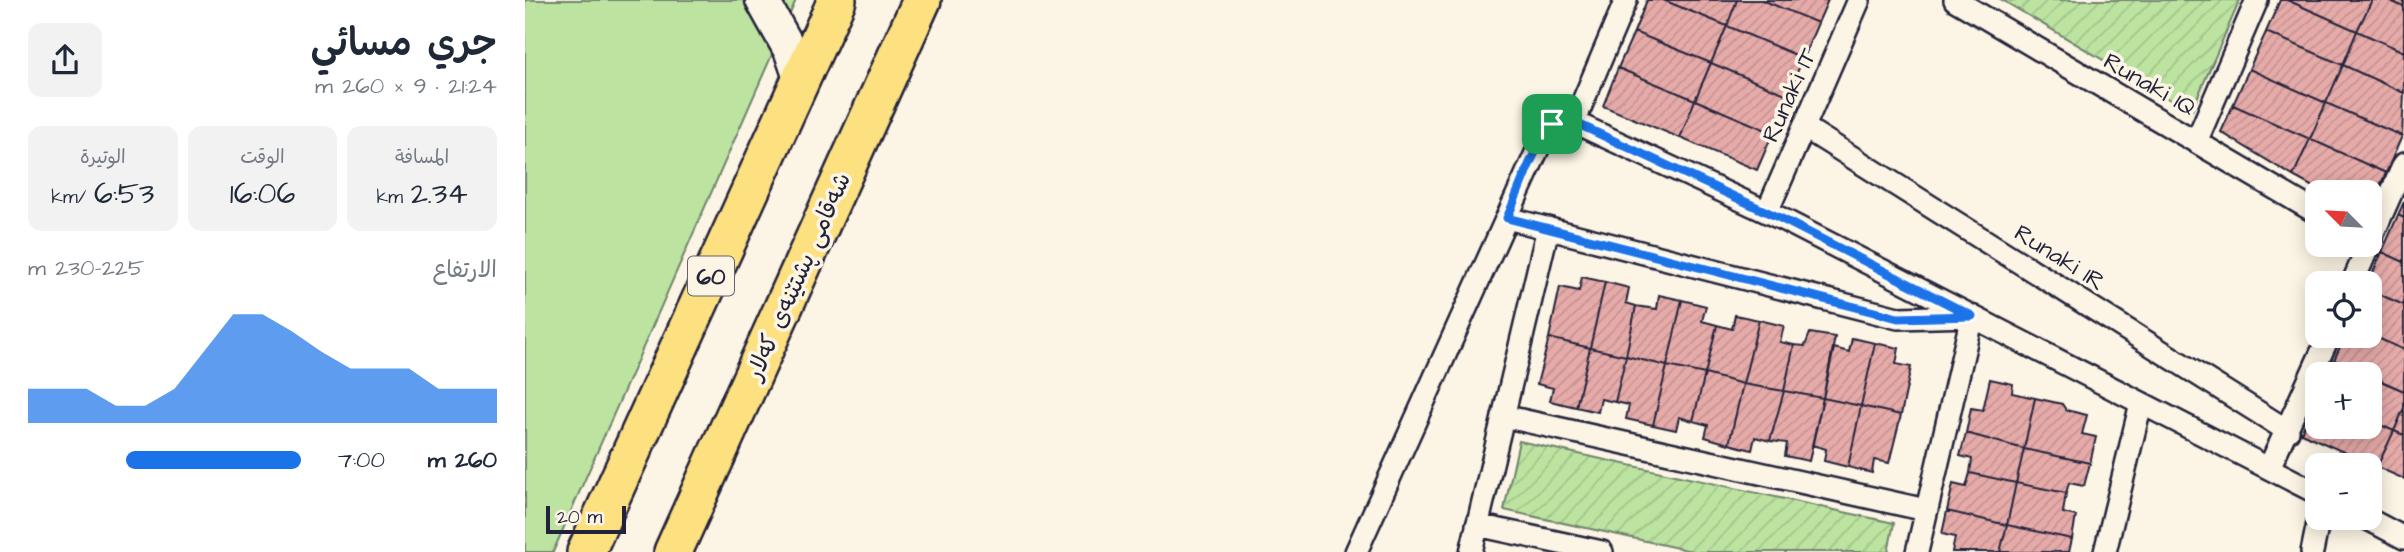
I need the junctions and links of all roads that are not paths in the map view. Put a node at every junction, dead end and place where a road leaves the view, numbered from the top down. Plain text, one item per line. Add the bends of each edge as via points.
1 (762, 0) edge
2 (837, 0) edge
3 (922, 0) edge
4 (1626, 0) edge
5 (1859, 0) edge
6 (1955, 0) edge
7 (2257, 0) edge
8 (801, 81) junction
9 (1575, 120) junction
10 (1804, 127) junction
11 (2196, 142) junction
12 (2404, 164) edge
13 (2305, 206) edge
14 (1767, 212) junction
15 (2382, 214) edge
16 (1507, 218) junction
17 (1548, 228) junction
18 (1972, 316) junction
19 (2324, 348) edge
20 (2141, 403) junction
21 (1503, 416) junction
22 (2288, 431) junction
23 (2269, 468) junction
24 (2305, 487) edge
25 (1926, 510) junction
26 (1478, 525) junction
27 (2382, 526) edge
28 (2317, 530) edge
29 (2404, 538) edge
30 (586, 552) edge
31 (673, 552) edge
32 (1356, 552) edge
33 (1471, 552) edge
34 (1602, 552) edge
35 (1917, 552) edge
36 (2105, 552) edge
37 (2312, 552) edge

1 - 8 main road
2 - 8 highway, 60
3 - 31 highway, شەقامی پشتێنەی کەلار
4 - 9 street
5 - 10 street, Runaki 1T
6 - 11 street, Runaki 1Q
7 - 11 street
8 - 30 highway, 60
9 - 14 street
9 - 16 street via 1557,120 1546,131
10 - 14 street, Runaki 1T
10 - 22 street, Runaki 1R
11 - 13 street, Runaki 1Q
12 - 15 street
14 - 18 street
16 - 17 street
16 - 32 street
17 - 18 street via 1898,318
17 - 21 street
18 - 20 street
18 - 25 street
19 - 22 street
20 - 23 street
20 - 36 street
21 - 25 street
21 - 26 street
22 - 23 street
23 - 24 street
25 - 35 street
26 - 33 street
26 - 34 street
27 - 29 street
28 - 37 street

